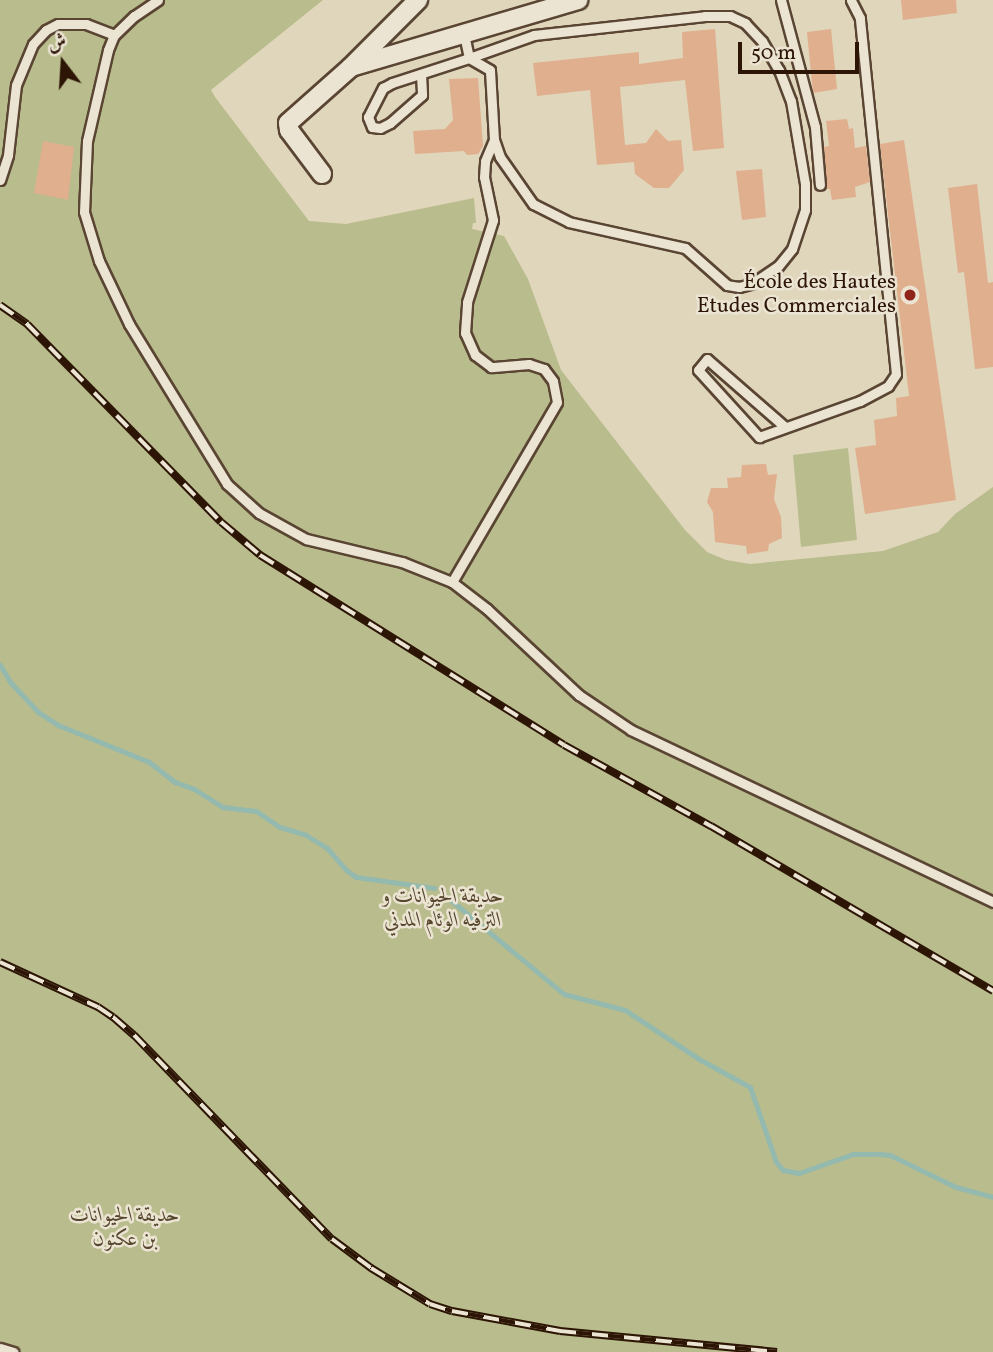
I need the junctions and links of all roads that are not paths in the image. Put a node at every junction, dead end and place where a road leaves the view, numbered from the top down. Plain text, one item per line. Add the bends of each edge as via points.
1 (158, 0) edge
2 (418, 0) edge
3 (578, 0) edge
4 (781, 0) edge
5 (851, 0) edge
6 (114, 35) junction
7 (464, 35) junction
8 (468, 58) junction
9 (351, 67) junction
10 (421, 74) junction
11 (494, 140) junction
12 (322, 174) dead end
13 (0, 180) edge
14 (820, 185) dead end
15 (785, 427) junction
16 (453, 582) junction
17 (993, 902) edge
18 (0, 1348) edge
19 (13, 1352) edge

1 - 6 lane
2 - 9 street
3 - 7 street
4 - 14 lane via 815,127
5 - 15 lane via 860,18 897,374 888,386 860,401
6 - 13 lane via 86,24 58,24 33,44 16,85 8,155
6 - 16 lane via 88,141 84,212 99,261 129,324 210,459 259,513 293,533 402,562
7 - 8 lane
7 - 9 street
8 - 10 lane
8 - 11 lane via 490,69
8 - 11 lane via 534,35 705,16 730,16 745,23 779,70 790,101 805,184 800,231 778,266 751,284 727,285 685,248 550,215 533,204 512,179
9 - 12 street via 288,123
10 - 10 lane via 422,95 390,123 372,127 368,117 378,93
11 - 16 lane via 484,177 493,220 467,302 465,333 475,355 491,367 529,364 544,369 553,381 557,402
15 - 15 lane via 707,359 698,370 759,437
16 - 17 lane via 611,718
18 - 19 lane

